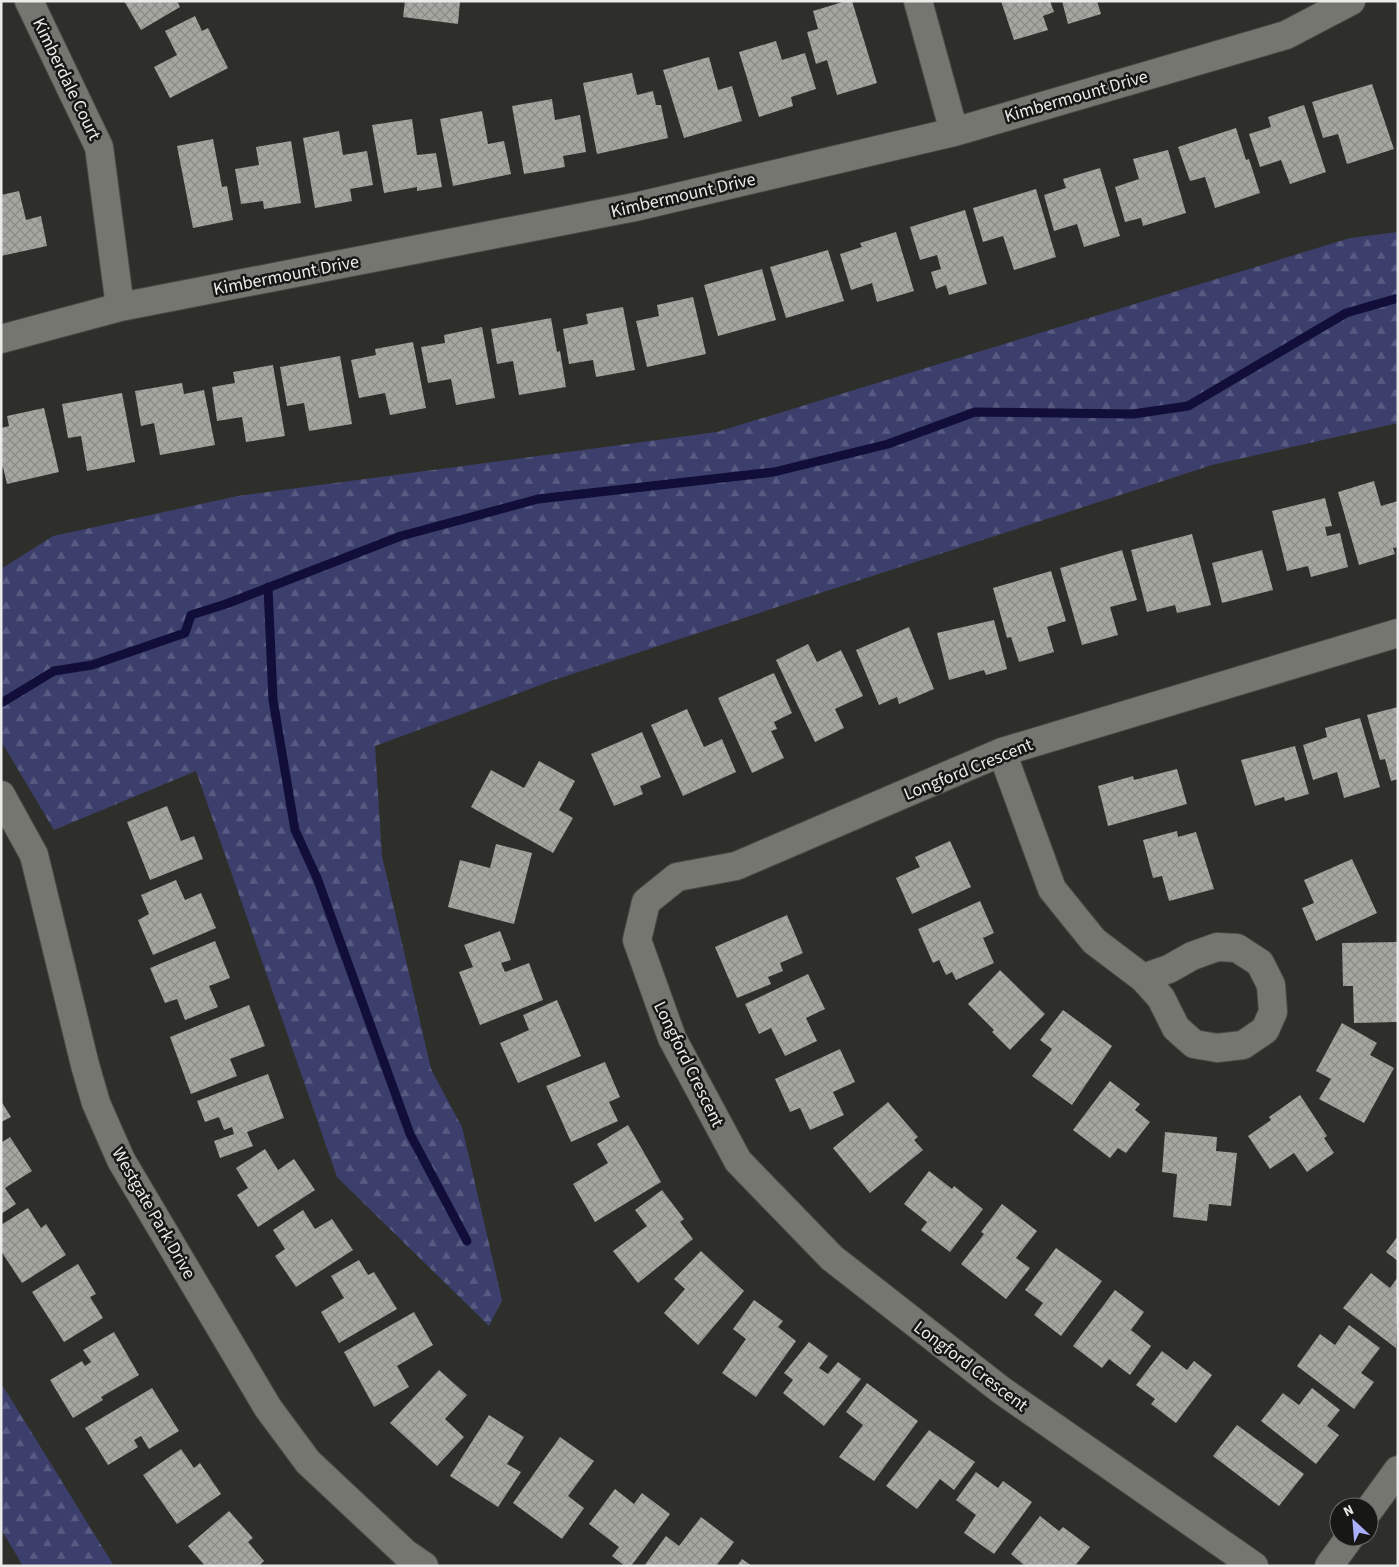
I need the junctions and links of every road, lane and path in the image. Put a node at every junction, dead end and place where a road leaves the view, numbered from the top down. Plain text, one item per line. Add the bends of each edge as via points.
1 (29, 1) edge
2 (918, 1) edge
3 (1351, 1) edge
4 (954, 132) junction
5 (120, 307) junction
6 (1, 339) edge
7 (1398, 633) edge
8 (1002, 752) junction
9 (1, 795) edge
10 (1143, 978) junction
11 (1398, 1470) edge
12 (1378, 1497) edge
13 (1343, 1547) edge
14 (424, 1566) edge
15 (1254, 1566) edge
16 (1329, 1566) edge

1 - 5 street, Kimberdale Court via 99,147
2 - 4 street
3 - 4 street, Kimbermount Drive via 1286,35
4 - 5 street, Kimbermount Drive via 635,208
5 - 6 street, Kimbermount Drive
7 - 8 street, Longford Crescent
8 - 10 street via 1052,889 1094,941
8 - 15 street, Longford Crescent via 736,866 677,877 646,902 637,940 672,1038 738,1161 832,1258 1001,1390
9 - 14 street, Westgate Park Drive via 34,856 96,1103 122,1160 268,1408 308,1462 404,1553
10 - 10 street via 1217,946 1237,948 1260,963 1271,985 1274,1012 1265,1030 1243,1045 1217,1048 1194,1044 1176,1028 1161,998
11 - 12 street
13 - 16 street

